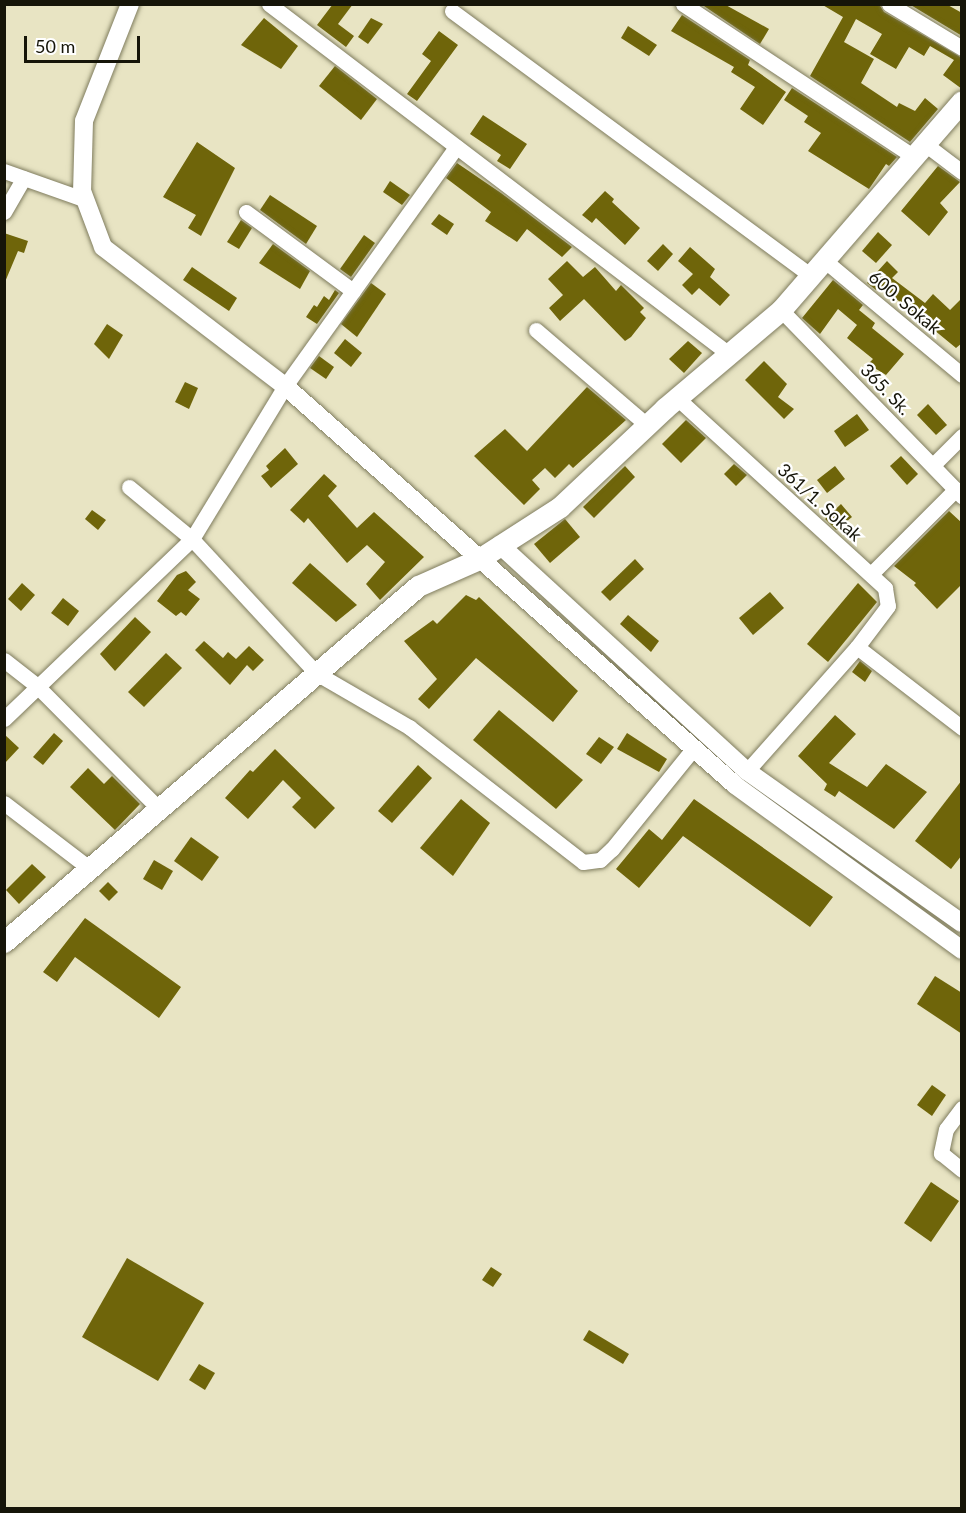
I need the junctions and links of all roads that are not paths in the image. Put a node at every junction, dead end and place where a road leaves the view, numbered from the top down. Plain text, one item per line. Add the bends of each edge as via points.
1 (269, 4) edge
2 (683, 4) edge
3 (889, 4) edge
4 (125, 6) edge
5 (452, 11) dead end
6 (962, 48) edge
7 (962, 100) edge
8 (456, 147) junction
9 (919, 150) junction
10 (4, 171) edge
11 (962, 172) edge
12 (24, 178) junction
13 (86, 200) junction
14 (4, 212) edge
15 (246, 212) dead end
16 (817, 268) junction
17 (353, 291) junction
18 (781, 310) junction
19 (536, 330) dead end
20 (729, 354) junction
21 (962, 375) edge
22 (285, 386) junction
23 (677, 398) junction
24 (647, 425) junction
25 (962, 435) edge
26 (933, 465) junction
27 (129, 487) dead end
28 (959, 493) edge
29 (192, 539) junction
30 (500, 545) junction
31 (479, 559) junction
32 (871, 574) junction
33 (857, 647) junction
34 (4, 660) edge
35 (316, 673) junction
36 (36, 685) junction
37 (4, 719) edge
38 (962, 728) edge
39 (693, 749) junction
40 (747, 771) junction
41 (4, 803) edge
42 (158, 808) junction
43 (88, 868) junction
44 (962, 923) edge
45 (4, 942) edge
46 (962, 950) edge
47 (962, 1108) edge
48 (962, 1170) edge

1 - 8 street
2 - 9 street
3 - 6 street
4 - 13 street via 84,121 82,191
5 - 16 street, 600. Sokak
7 - 9 main road
8 - 17 street
8 - 20 street
9 - 11 street
9 - 16 main road
10 - 12 street
12 - 13 street
12 - 14 street
13 - 22 street via 103,247
15 - 17 street
16 - 18 main road
16 - 21 street, 600. Sokak
17 - 22 street
18 - 20 main road
18 - 26 street, 365. Sk.
19 - 24 street
20 - 23 main road
22 - 29 street
22 - 31 street
23 - 24 main road
23 - 32 street, 361/1. Sokak
24 - 30 main road via 560,507
25 - 26 street
26 - 28 street, 365. Sk.
27 - 29 street
28 - 32 street
29 - 35 street
29 - 36 street
30 - 31 main road
30 - 40 street
31 - 35 main road via 418,586
31 - 39 street
32 - 33 street, 361/1. Sokak via 885,588 888,606
33 - 38 street
33 - 40 street, 361/1. Sokak
34 - 36 street
35 - 39 street via 409,727 583,862 600,860 612,849
35 - 42 main road
36 - 37 street
36 - 42 street
39 - 46 street via 735,785
40 - 44 street
41 - 43 street
42 - 43 main road
43 - 45 main road
47 - 48 street via 946,1129 941,1153

